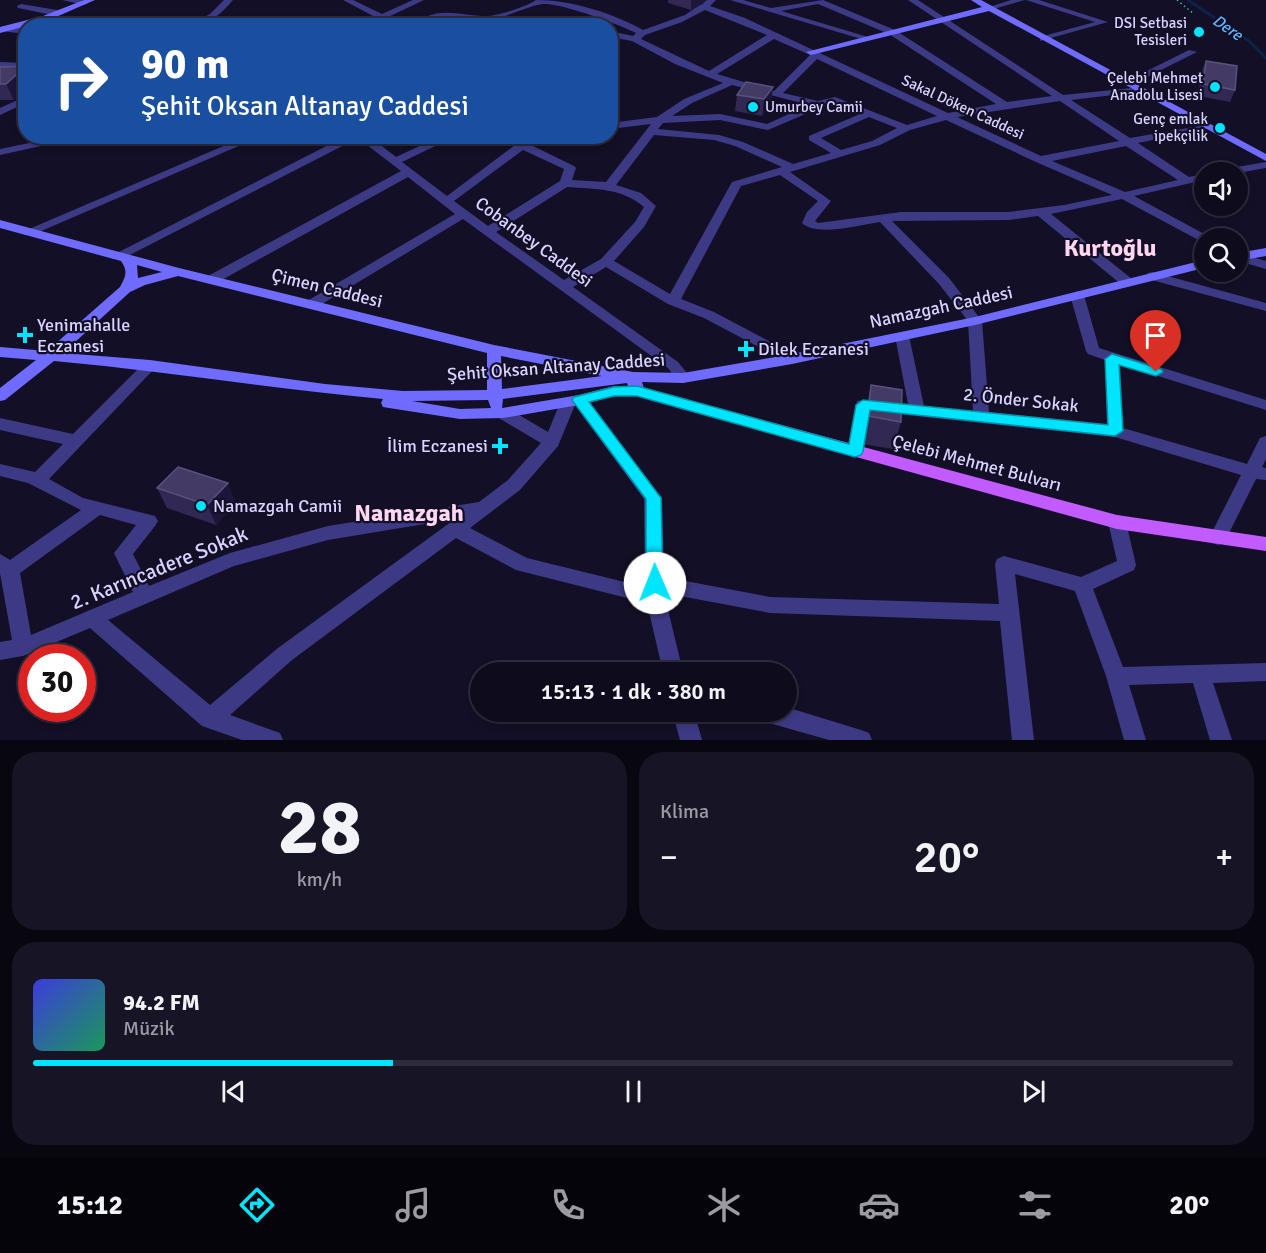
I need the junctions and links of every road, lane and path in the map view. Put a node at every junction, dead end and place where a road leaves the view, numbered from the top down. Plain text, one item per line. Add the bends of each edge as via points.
1 (66, 0) edge
2 (229, 0) edge
3 (347, 0) edge
4 (420, 0) edge
5 (511, 0) edge
6 (734, 0) edge
7 (912, 0) edge
8 (975, 0) edge
9 (1021, 0) edge
10 (1030, 0) edge
11 (1177, 0) edge
12 (87, 1) edge
13 (542, 1) edge
14 (817, 1) edge
15 (709, 3) edge
16 (21, 6) dead end
17 (990, 8) junction
18 (515, 11) junction
19 (767, 12) junction
20 (57, 13) junction
21 (1194, 14) dead end
22 (386, 15) junction
23 (403, 15) dead end
24 (41, 18) edge
25 (209, 18) edge
26 (379, 18) edge
27 (427, 18) edge
28 (482, 18) edge
29 (493, 18) edge
30 (607, 18) edge
31 (742, 20) junction
32 (941, 21) junction
33 (618, 22) edge
34 (18, 25) edge
35 (2, 30) edge
36 (18, 31) edge
37 (892, 32) junction
38 (618, 35) edge
39 (774, 35) junction
40 (638, 36) junction
41 (865, 39) junction
42 (1044, 39) junction
43 (1192, 52) dead end
44 (814, 53) junction
45 (0, 65) edge
46 (18, 66) edge
47 (709, 75) junction
48 (730, 82) junction
49 (1128, 83) junction
50 (1139, 89) junction
51 (856, 94) dead end
52 (776, 95) junction
53 (1061, 99) junction
54 (839, 101) junction
55 (18, 103) edge
56 (819, 104) junction
57 (1005, 105) junction
58 (0, 112) edge
59 (870, 113) junction
60 (947, 116) junction
61 (660, 120) junction
62 (618, 125) edge
63 (1207, 126) junction
64 (768, 127) junction
65 (906, 128) junction
66 (651, 132) junction
67 (758, 133) dead end
68 (1125, 142) junction
69 (41, 144) edge
70 (238, 144) edge
71 (340, 144) edge
72 (373, 144) edge
73 (433, 144) edge
74 (518, 144) edge
75 (529, 144) edge
76 (521, 146) junction
77 (0, 152) edge
78 (841, 154) junction
79 (1266, 158) edge
80 (1040, 160) junction
81 (395, 161) junction
82 (1266, 165) edge
83 (795, 168) junction
84 (1248, 168) edge
85 (782, 171) junction
86 (408, 172) junction
87 (1194, 179) edge
88 (1186, 180) junction
89 (565, 183) junction
90 (609, 186) junction
91 (1123, 195) junction
92 (447, 201) junction
93 (1041, 212) junction
94 (463, 214) junction
95 (882, 218) junction
96 (0, 224) edge
97 (488, 231) junction
98 (28, 232) junction
99 (1194, 234) edge
100 (1266, 252) edge
101 (1248, 255) edge
102 (122, 257) junction
103 (1248, 260) edge
104 (606, 262) junction
105 (1266, 265) edge
106 (1194, 266) edge
107 (178, 272) junction
108 (1153, 276) junction
109 (213, 279) junction
110 (1127, 282) junction
111 (564, 286) junction
112 (125, 289) junction
113 (1077, 295) junction
114 (673, 301) junction
115 (312, 304) junction
116 (1266, 307) edge
117 (975, 321) junction
118 (902, 336) junction
119 (494, 350) junction
120 (0, 352) edge
121 (51, 356) junction
122 (792, 359) junction
123 (1112, 359) junction
124 (150, 365) junction
125 (683, 378) junction
126 (635, 384) junction
127 (325, 389) junction
128 (494, 394) junction
129 (0, 396) edge
130 (574, 401) junction
131 (681, 403) joint
132 (1266, 405) edge
133 (917, 410) junction
134 (503, 413) junction
135 (981, 415) junction
136 (0, 424) edge
137 (1115, 431) junction
138 (76, 441) junction
139 (552, 442) junction
140 (1266, 442) edge
141 (855, 451) junction
142 (0, 470) edge
143 (1259, 473) edge
144 (38, 480) junction
145 (97, 508) junction
146 (484, 508) junction
147 (1117, 522) junction
148 (456, 529) junction
149 (1218, 538) junction
150 (1266, 544) edge
151 (5, 566) edge
152 (1082, 585) junction
153 (655, 590) junction
154 (144, 597) junction
155 (1008, 613) junction
156 (93, 618) junction
157 (22, 644) edge
158 (30, 644) edge
159 (18, 648) edge
160 (0, 651) edge
161 (671, 662) edge
162 (1266, 672) edge
163 (1116, 676) junction
164 (1201, 676) junction
165 (210, 719) junction
166 (797, 720) edge
167 (686, 722) edge
168 (260, 739) edge
169 (691, 740) edge
170 (861, 740) edge
171 (1023, 740) edge
172 (1135, 740) edge
173 (1221, 740) edge

1 - 12 street
2 - 25 street
3 - 22 street
4 - 22 street
5 - 18 street
6 - 19 street
7 - 32 street
8 - 17 main road
9 - 17 street
10 - 42 street via 1104,22
11 - 21 path
12 - 20 main road
13 - 18 street
13 - 30 street
14 - 19 street
14 - 37 street
15 - 31 street, Sakal Döken Caddesi
15 - 40 street
16 - 20 street
17 - 32 main road
17 - 42 main road
18 - 29 street
19 - 31 street
19 - 41 street
20 - 24 main road
22 - 23 street
22 - 26 street
27 - 28 street via 451,14
31 - 39 street, Sakal Döken Caddesi
32 - 37 main road
32 - 53 street
33 - 40 street
34 - 35 main road
35 - 36 street
37 - 41 main road
37 - 57 street
38 - 40 street
39 - 44 street, Sakal Döken Caddesi
39 - 47 street
40 - 47 street via 664,56
41 - 44 main road
42 - 49 main road
43 - 49 street
44 - 52 street
44 - 60 street, Sakal Döken Caddesi
45 - 46 street
47 - 48 street
48 - 52 street
48 - 61 street via 688,101
49 - 50 main road
50 - 53 street
50 - 63 main road
51 - 54 street
52 - 56 street
53 - 57 street
53 - 68 street
54 - 56 street via 831,99
54 - 59 street
55 - 58 street
56 - 64 street
57 - 60 street
59 - 65 street
59 - 78 street via 813,138
60 - 65 street
60 - 80 street, Sakal Döken Caddesi
61 - 62 street
61 - 64 street via 720,117
61 - 66 street
63 - 68 street
63 - 79 main road
64 - 67 street
65 - 78 street
66 - 83 street via 715,137
66 - 90 street
68 - 80 street
68 - 88 street
69 - 77 street
70 - 98 street
71 - 102 street
72 - 81 street, Cobanbey Caddesi
73 - 81 street
74 - 76 street
75 - 76 street
76 - 89 street via 570,168
76 - 92 street
78 - 83 street
80 - 91 street, Sakal Döken Caddesi
81 - 86 street, Cobanbey Caddesi
82 - 84 street
83 - 85 street
85 - 95 street via 825,201 808,223 817,227
85 - 114 street via 736,184
86 - 92 street, Cobanbey Caddesi
86 - 109 street
87 - 88 street
88 - 91 street
89 - 90 street
89 - 97 street
90 - 104 street via 637,195 650,206 640,224
91 - 93 street
91 - 99 street, Sakal Döken Caddesi
92 - 94 street, Cobanbey Caddesi
93 - 95 street
93 - 110 street
94 - 97 street, Cobanbey Caddesi
94 - 115 street
95 - 117 street via 944,281
96 - 98 main road, Çimen Caddesi
97 - 111 street, Cobanbey Caddesi
98 - 102 main road, Çimen Caddesi
100 - 101 main road
102 - 107 main road, Çimen Caddesi
102 - 112 main road via 132,267 133,276
103 - 105 street
104 - 111 street
104 - 114 street
106 - 108 main road, Namazgah Caddesi
107 - 109 main road, Çimen Caddesi
107 - 112 main road
108 - 110 main road, Namazgah Caddesi
108 - 116 street
109 - 115 main road, Çimen Caddesi
110 - 113 main road, Namazgah Caddesi
111 - 125 street, Cobanbey Caddesi via 673,365
112 - 121 main road
113 - 117 main road, Namazgah Caddesi
113 - 123 street via 1093,351
114 - 122 street via 709,315
115 - 119 main road, Çimen Caddesi
117 - 118 main road, Namazgah Caddesi
117 - 135 street
118 - 122 main road, Namazgah Caddesi
118 - 133 street
119 - 126 main road, Çimen Caddesi
119 - 128 main road
120 - 121 main road, Şehit Oksan Altanay Caddesi
121 - 124 main road, Şehit Oksan Altanay Caddesi
121 - 129 main road
122 - 125 main road, Namazgah Caddesi
123 - 132 street
123 - 137 street
124 - 127 main road, Şehit Oksan Altanay Caddesi
124 - 138 street
125 - 126 main road, Şehit Oksan Altanay Caddesi
126 - 128 main road, Şehit Oksan Altanay Caddesi
126 - 130 main road, Şehit Oksan Altanay Caddesi
126 - 131 main road, Şehit Oksan Altanay Caddesi
127 - 128 main road, Şehit Oksan Altanay Caddesi via 403,396
127 - 134 main road, Şehit Oksan Altanay Caddesi via 460,414
128 - 134 main road
130 - 134 main road, Şehit Oksan Altanay Caddesi
130 - 139 street, 2. Karıncadere Sokak
130 - 153 street via 653,498
131 - 141 main road, Çelebi Mehmet Bulvarı
133 - 135 street, 2. Önder Sokak
133 - 141 street, 2. Önder Sokak via 863,405
134 - 139 street
135 - 137 street, 2. Önder Sokak
136 - 138 street
137 - 143 street, 2. Önder Sokak
138 - 144 street
139 - 146 street, 2. Karıncadere Sokak via 514,486
140 - 143 street
141 - 147 main road, Çelebi Mehmet Bulvarı
142 - 144 street
143 - 149 street
144 - 145 street via 78,503
145 - 151 street
145 - 154 street via 149,521 123,553
146 - 148 street
146 - 154 street, 2. Karıncadere Sokak via 328,533 230,560
147 - 149 main road, Çelebi Mehmet Bulvarı
147 - 152 street via 1127,565
148 - 153 street via 523,565
148 - 165 street via 294,648
149 - 150 main road, Çelebi Mehmet Bulvarı
151 - 157 street
152 - 155 street via 1004,564
152 - 163 street
153 - 155 street via 770,606
153 - 161 street
154 - 156 street, 2. Karıncadere Sokak
155 - 171 street
156 - 158 street, 2. Karıncadere Sokak
156 - 165 street
159 - 160 street, 2. Karıncadere Sokak
162 - 164 street
163 - 164 street
163 - 172 street
164 - 173 street
165 - 168 street
166 - 170 street
167 - 169 street

